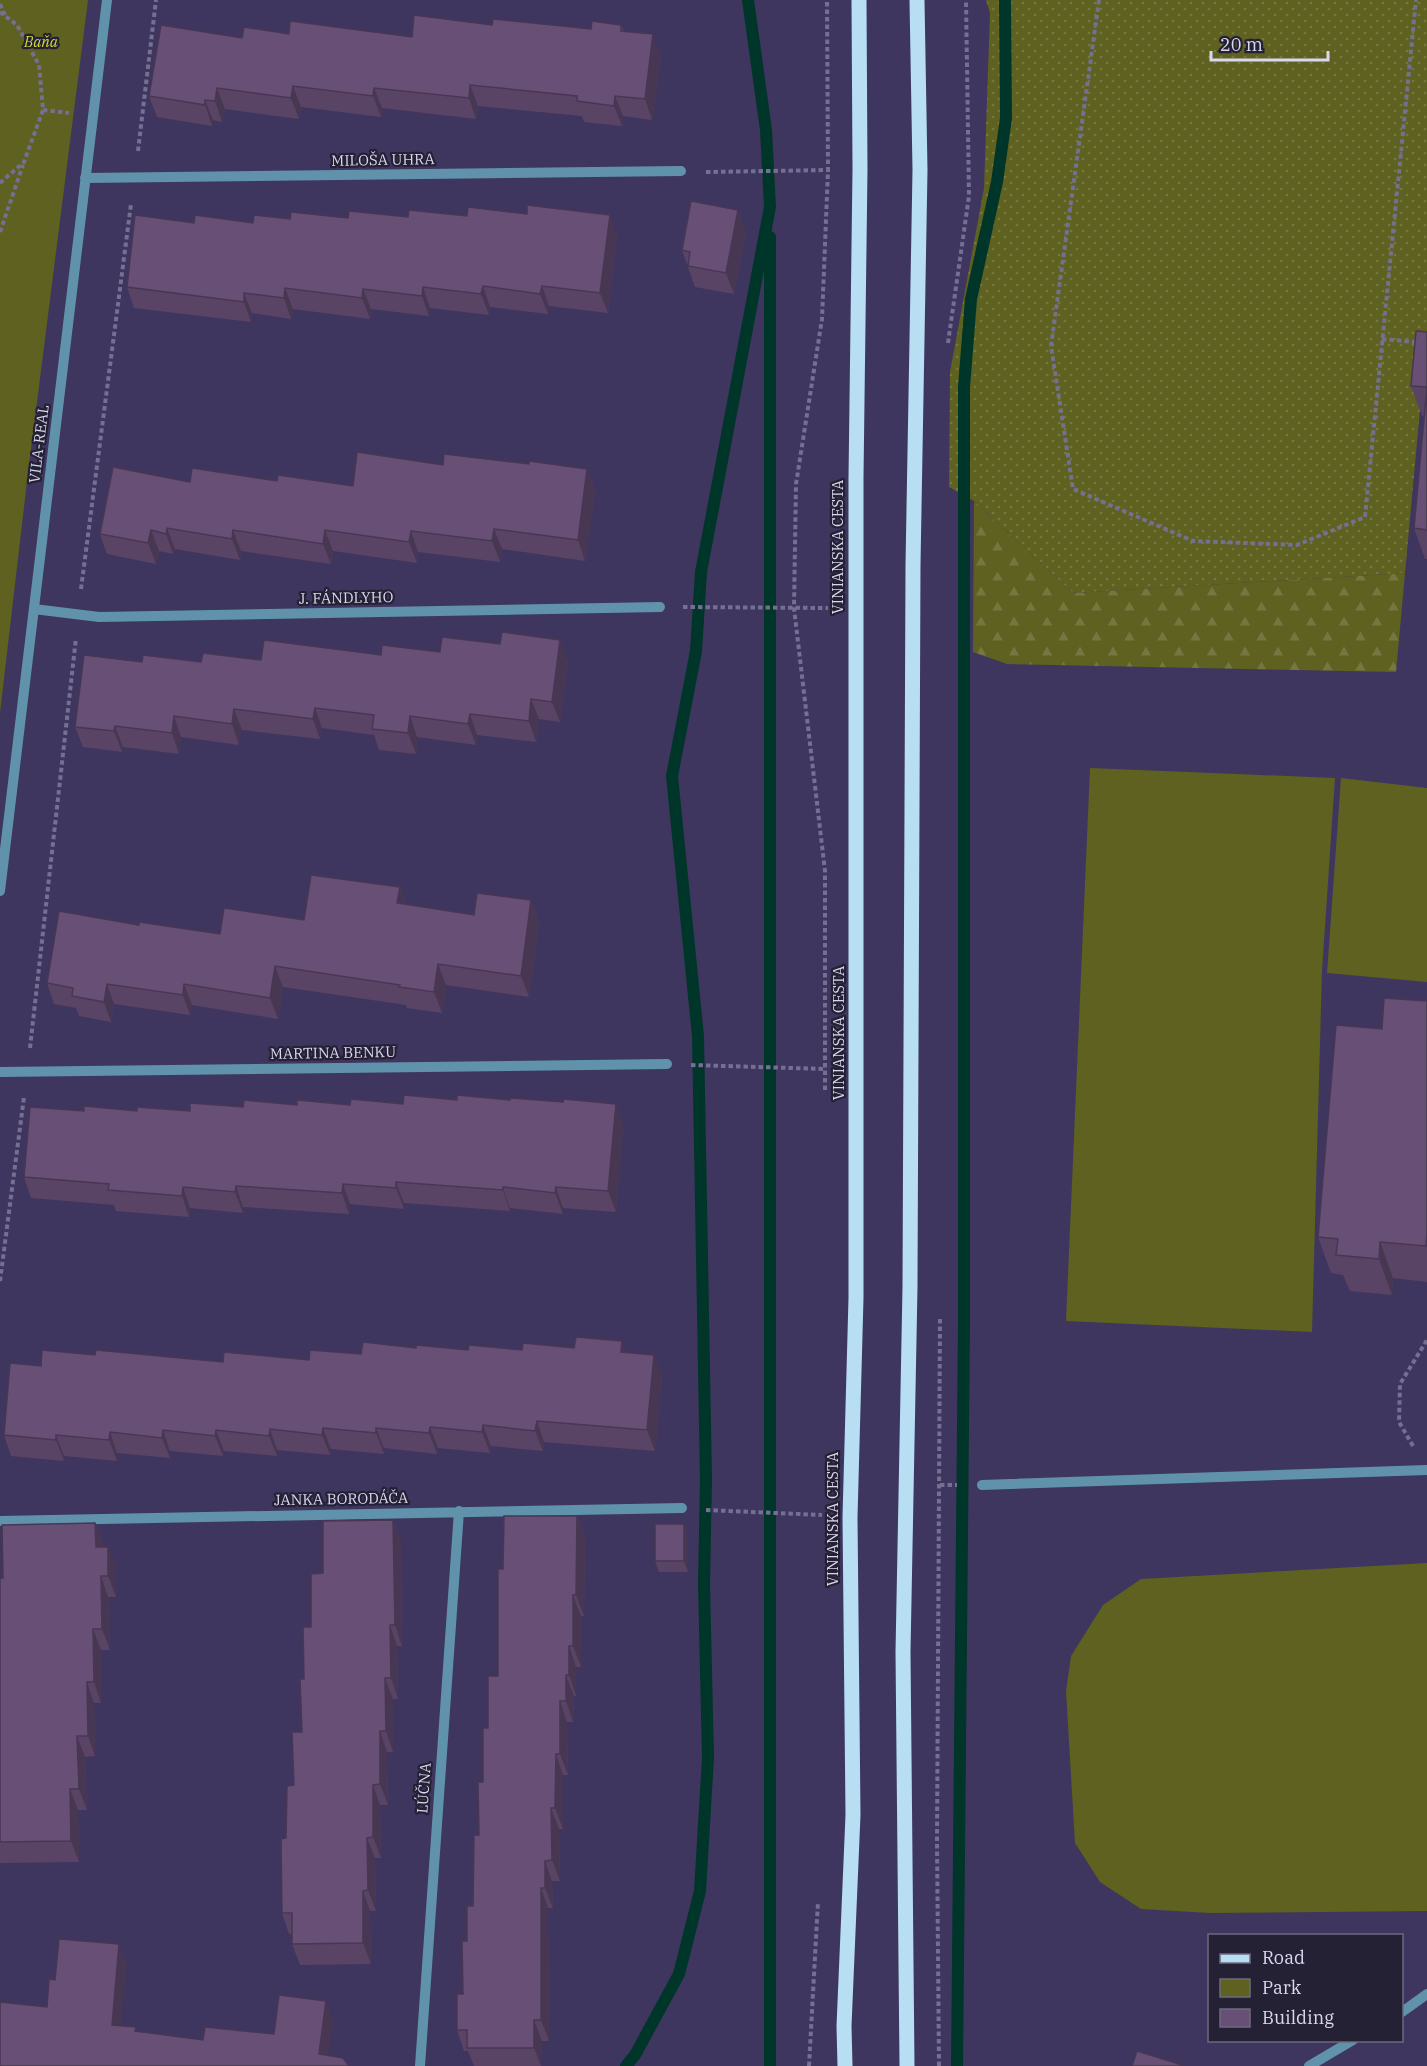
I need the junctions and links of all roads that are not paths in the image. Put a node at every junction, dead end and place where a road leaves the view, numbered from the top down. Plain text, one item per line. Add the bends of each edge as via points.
1 (107, 0) edge
2 (859, 0) edge
3 (917, 0) edge
4 (681, 171) dead end
5 (85, 178) junction
6 (660, 607) dead end
7 (34, 609) junction
8 (0, 891) edge
9 (667, 1064) dead end
10 (0, 1072) edge
11 (1427, 1470) edge
12 (982, 1485) dead end
13 (682, 1508) dead end
14 (459, 1511) junction
15 (0, 1521) edge
16 (1427, 1994) edge
17 (1403, 2012) edge
18 (1350, 2042) edge
19 (420, 2066) edge
20 (844, 2066) edge
21 (907, 2066) edge
22 (1309, 2066) edge

1 - 5 street, VILA-REAL
2 - 20 main road, VINIANSKA CESTA via 856,1250 850,1517 853,1815
3 - 21 main road via 920,170 903,1652
4 - 5 street, MILOŠA UHRA
5 - 7 street, VILA-REAL
6 - 7 street, J. FÁNDLYHO via 99,617
7 - 8 street, VILA-REAL
9 - 10 street, MARTINA BENKU
11 - 12 street
13 - 14 street, JANKA BORODÁČA
14 - 15 street, JANKA BORODÁČA
14 - 19 street, LÚČNA
16 - 17 street
18 - 22 street

